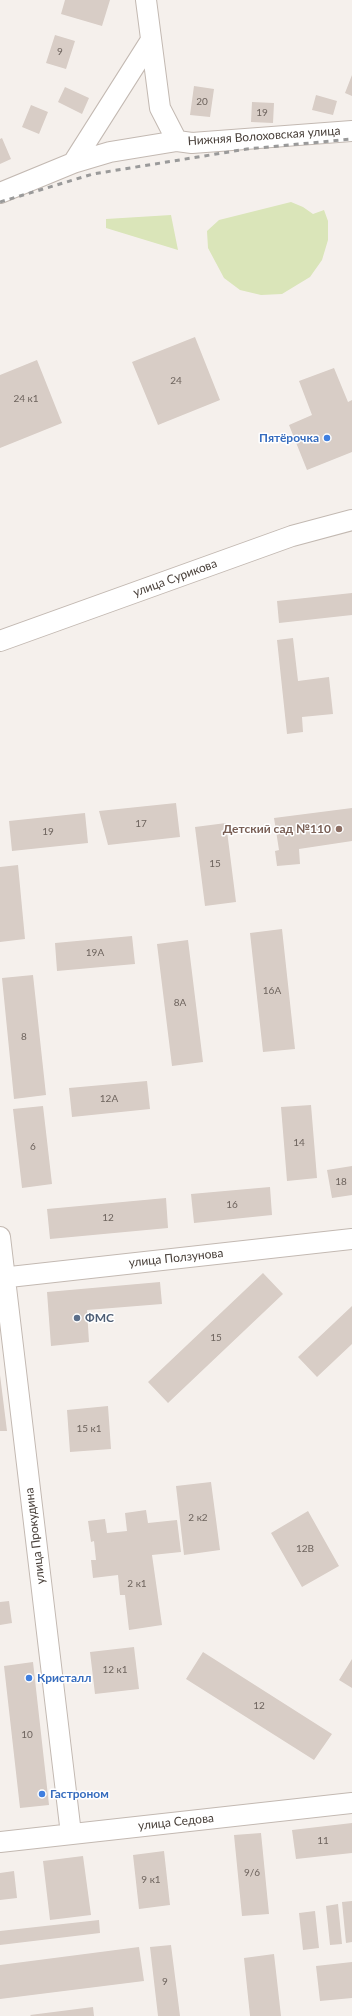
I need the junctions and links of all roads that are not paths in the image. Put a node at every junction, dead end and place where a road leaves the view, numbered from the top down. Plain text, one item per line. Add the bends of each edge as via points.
1 (146, 0) edge
2 (151, 40) junction
3 (352, 131) edge
4 (177, 141) junction
5 (74, 162) junction
6 (0, 193) edge
7 (352, 520) edge
8 (0, 641) edge
9 (0, 1237) edge
10 (352, 1239) edge
11 (2, 1277) edge
12 (352, 1803) edge
13 (71, 1834) junction
14 (0, 1842) edge

1 - 2 street, Нижняя Волоховская улица
2 - 4 street, Нижняя Волоховская улица via 160,108
2 - 5 street
3 - 4 street, Нижняя Волоховская улица
4 - 5 street, Нижняя Волоховская улица via 110,152
5 - 6 street, Нижняя Волоховская улица
7 - 8 street, улица Сурикова via 292,536
9 - 11 street, улица Прокудина
10 - 11 street, улица Ползунова
11 - 13 street, улица Прокудина
12 - 13 street, улица Седова
13 - 14 street, улица Седова

